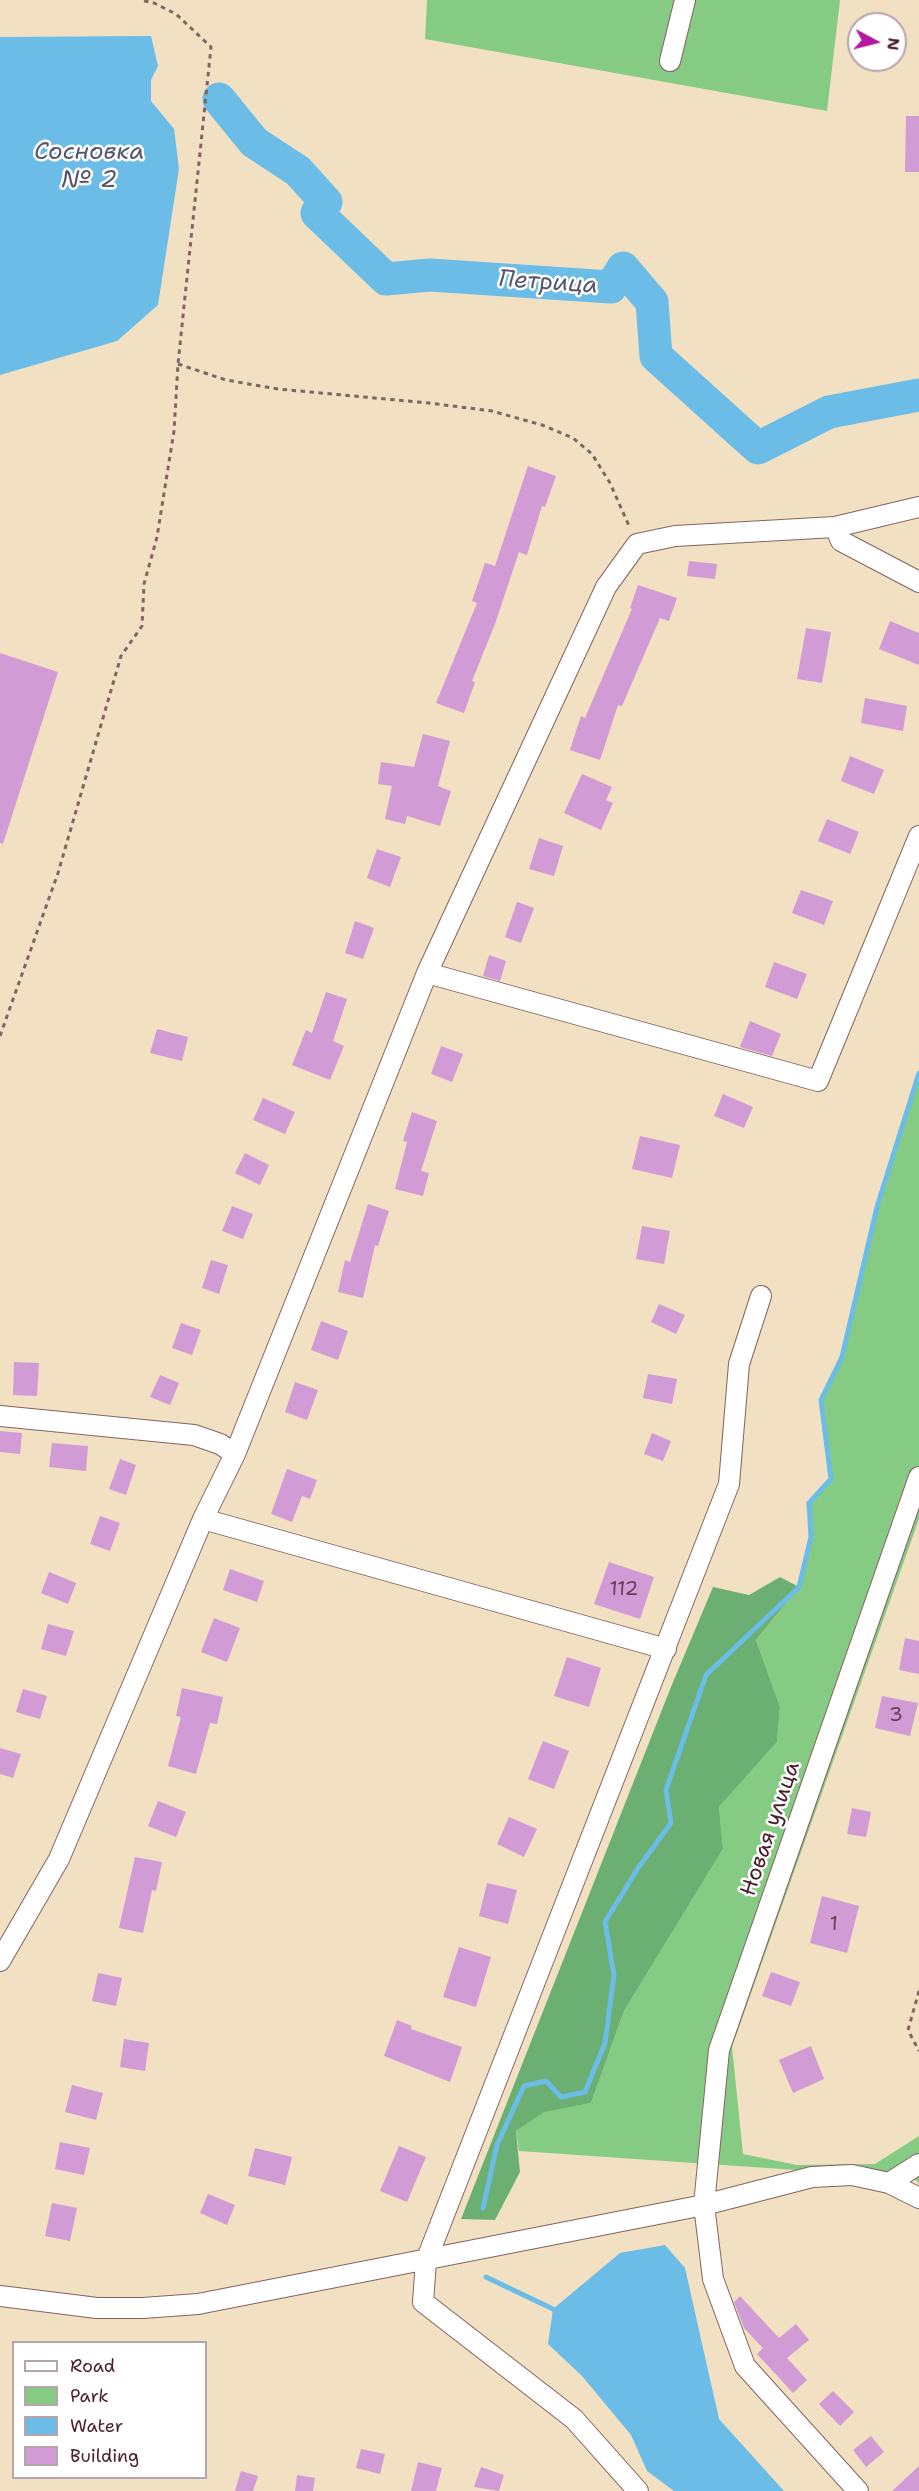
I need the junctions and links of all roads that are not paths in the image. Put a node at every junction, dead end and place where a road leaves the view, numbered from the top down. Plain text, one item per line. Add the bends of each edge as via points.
1 (685, 0) edge
2 (670, 61) dead end
3 (919, 507) edge
4 (835, 527) junction
5 (919, 582) edge
6 (919, 836) edge
7 (428, 974) junction
8 (761, 1296) dead end
9 (0, 1416) edge
10 (235, 1454) junction
11 (919, 1477) edge
12 (203, 1519) junction
13 (666, 1648) junction
14 (0, 1961) edge
15 (919, 2164) edge
16 (889, 2183) junction
17 (919, 2198) edge
18 (704, 2205) junction
19 (426, 2261) junction
20 (0, 2296) edge
21 (638, 2491) edge
22 (858, 2491) edge

1 - 2 street
3 - 4 street
4 - 5 street via 841,541
4 - 7 street via 675,536 637,544 606,587
6 - 7 street via 818,1081
7 - 10 street
8 - 13 street via 739,1364 729,1484
9 - 10 street via 194,1435
10 - 12 street
11 - 18 street, Новая улица via 719,2050
12 - 13 street
12 - 14 street via 59,1859
13 - 19 street
15 - 16 street
16 - 17 street
16 - 18 street via 852,2175 812,2177
18 - 19 street
18 - 22 street, Новая улица via 713,2279 745,2366
19 - 20 street via 198,2304 97,2307
19 - 21 street via 423,2302 574,2419

